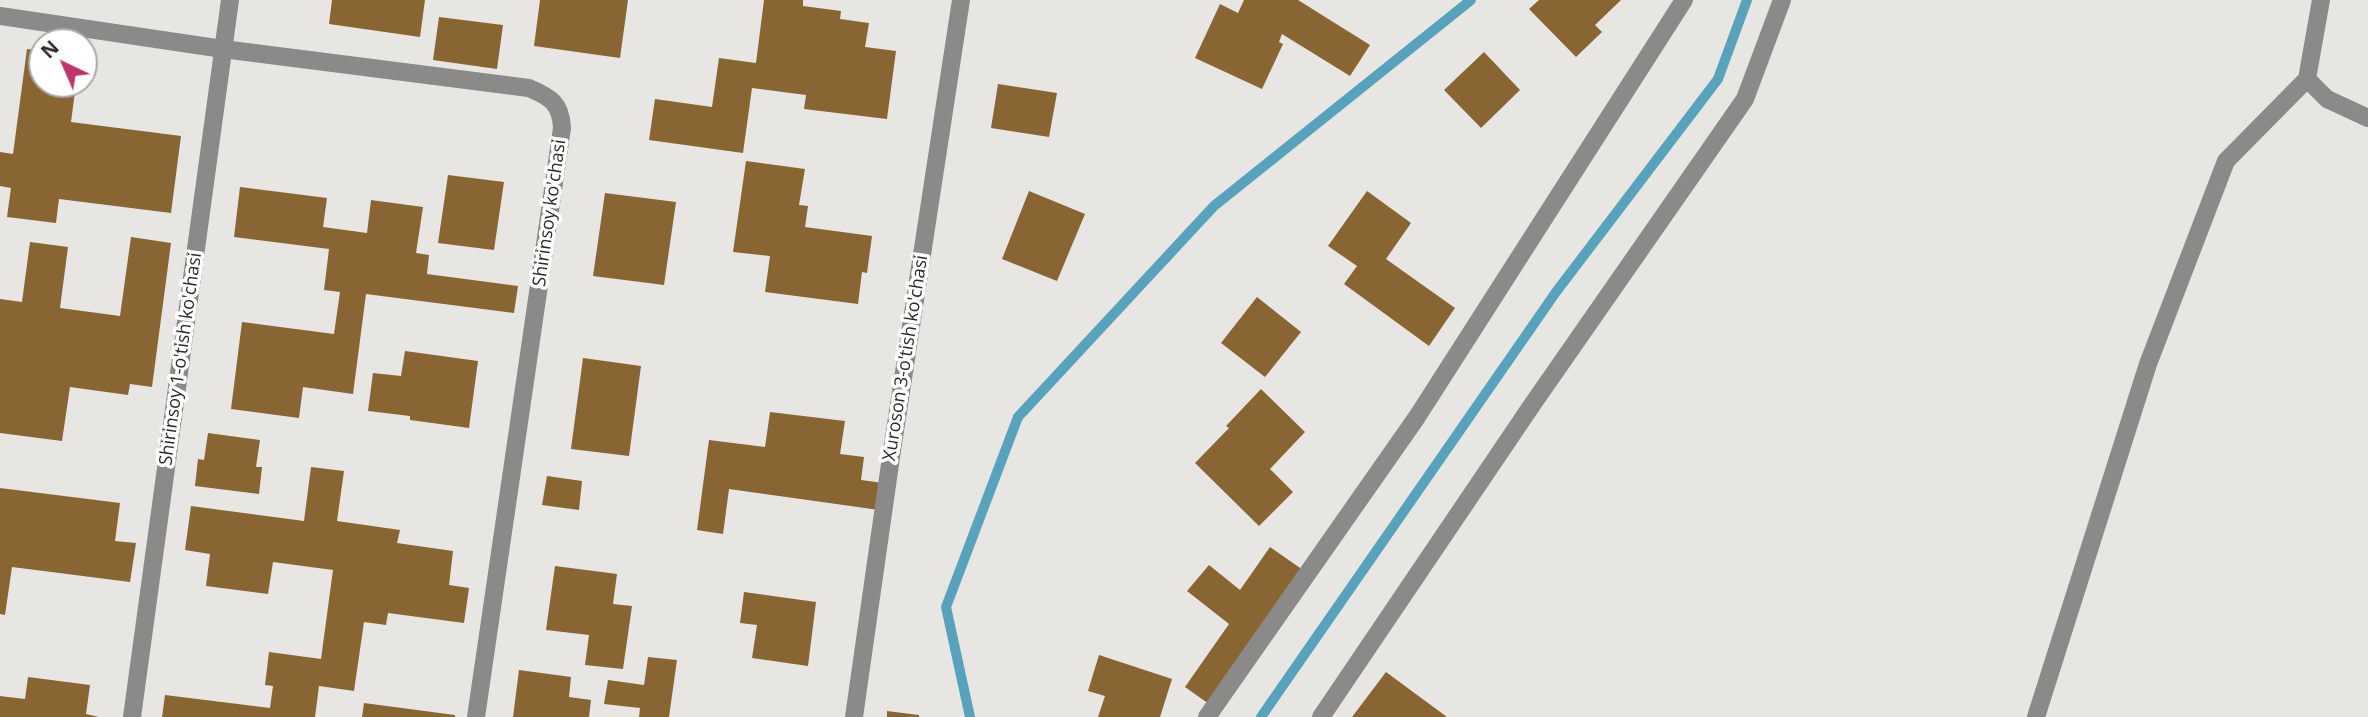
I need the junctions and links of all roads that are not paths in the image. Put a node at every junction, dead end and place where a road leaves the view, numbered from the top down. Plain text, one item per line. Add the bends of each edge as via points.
1 (230, 0) edge
2 (961, 0) edge
3 (1684, 0) edge
4 (1782, 0) edge
5 (2321, 0) edge
6 (0, 16) edge
7 (223, 49) junction
8 (2307, 79) junction
9 (2368, 118) edge
10 (132, 717) edge
11 (476, 717) edge
12 (854, 717) edge
13 (1207, 717) edge
14 (1321, 717) edge
15 (2036, 717) edge

1 - 7 street, Shirinsoy 1-o'tish ko'chasi
2 - 12 street, Xuroson 3-o'tish ko'chasi
3 - 13 street via 1417,417
4 - 14 street via 1745,99
5 - 8 street
6 - 7 street, Shirinsoy ko'chasi
7 - 10 street, Shirinsoy 1-o'tish ko'chasi
7 - 11 street, Shirinsoy ko'chasi via 529,88 555,102 561,114
8 - 9 street via 2327,99
8 - 15 street via 2226,161 2148,364

